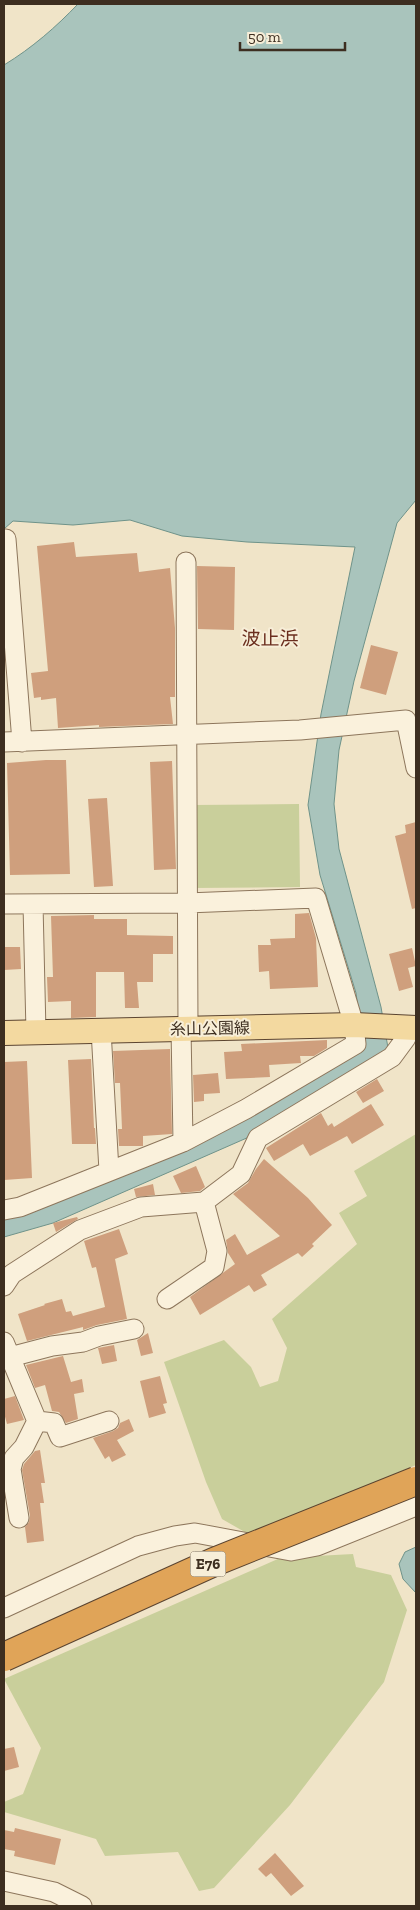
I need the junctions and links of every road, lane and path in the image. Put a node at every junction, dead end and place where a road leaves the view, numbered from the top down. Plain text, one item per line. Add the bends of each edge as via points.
1 (4, 539) edge
2 (186, 562) dead end
3 (411, 720) edge
4 (186, 736) junction
5 (13, 742) edge
6 (416, 768) edge
7 (187, 903) junction
8 (4, 904) edge
9 (33, 904) junction
10 (354, 1025) junction
11 (185, 1028) junction
12 (411, 1028) edge
13 (101, 1030) junction
14 (36, 1032) junction
15 (4, 1033) edge
16 (184, 1142) junction
17 (109, 1171) junction
18 (204, 1202) junction
19 (4, 1210) edge
20 (4, 1286) edge
21 (167, 1299) dead end
22 (134, 1329) dead end
23 (7, 1349) edge
24 (37, 1420) junction
25 (108, 1421) dead end
26 (416, 1481) edge
27 (416, 1506) edge
28 (19, 1518) dead end
29 (4, 1608) edge
30 (4, 1657) edge
31 (4, 1881) edge
32 (82, 1906) edge

1 - 5 street
2 - 4 street
3 - 4 street
3 - 6 street
4 - 5 street
4 - 7 street
7 - 9 street
7 - 10 street via 316,898
7 - 11 street
8 - 9 street
9 - 14 street
10 - 11 main road, 糸山公園線
10 - 12 main road, 糸山公園線
10 - 16 street via 356,1044
11 - 13 main road, 糸山公園線
11 - 16 street
12 - 18 street via 392,1057 258,1138 241,1174
13 - 14 main road, 糸山公園線
13 - 17 street
14 - 15 main road, 糸山公園線
16 - 17 street
17 - 19 street via 20,1207
18 - 20 street via 142,1207 80,1230 12,1274
18 - 21 street via 217,1251 214,1267
22 - 23 street via 83,1342
23 - 24 street
24 - 25 street via 54,1423 60,1437
24 - 28 street via 24,1447 14,1458 11,1469
26 - 30 highway, E76, bridge via 214,1562
27 - 29 street via 318,1546 291,1551 195,1533 175,1536 138,1546
31 - 32 street via 54,1892

